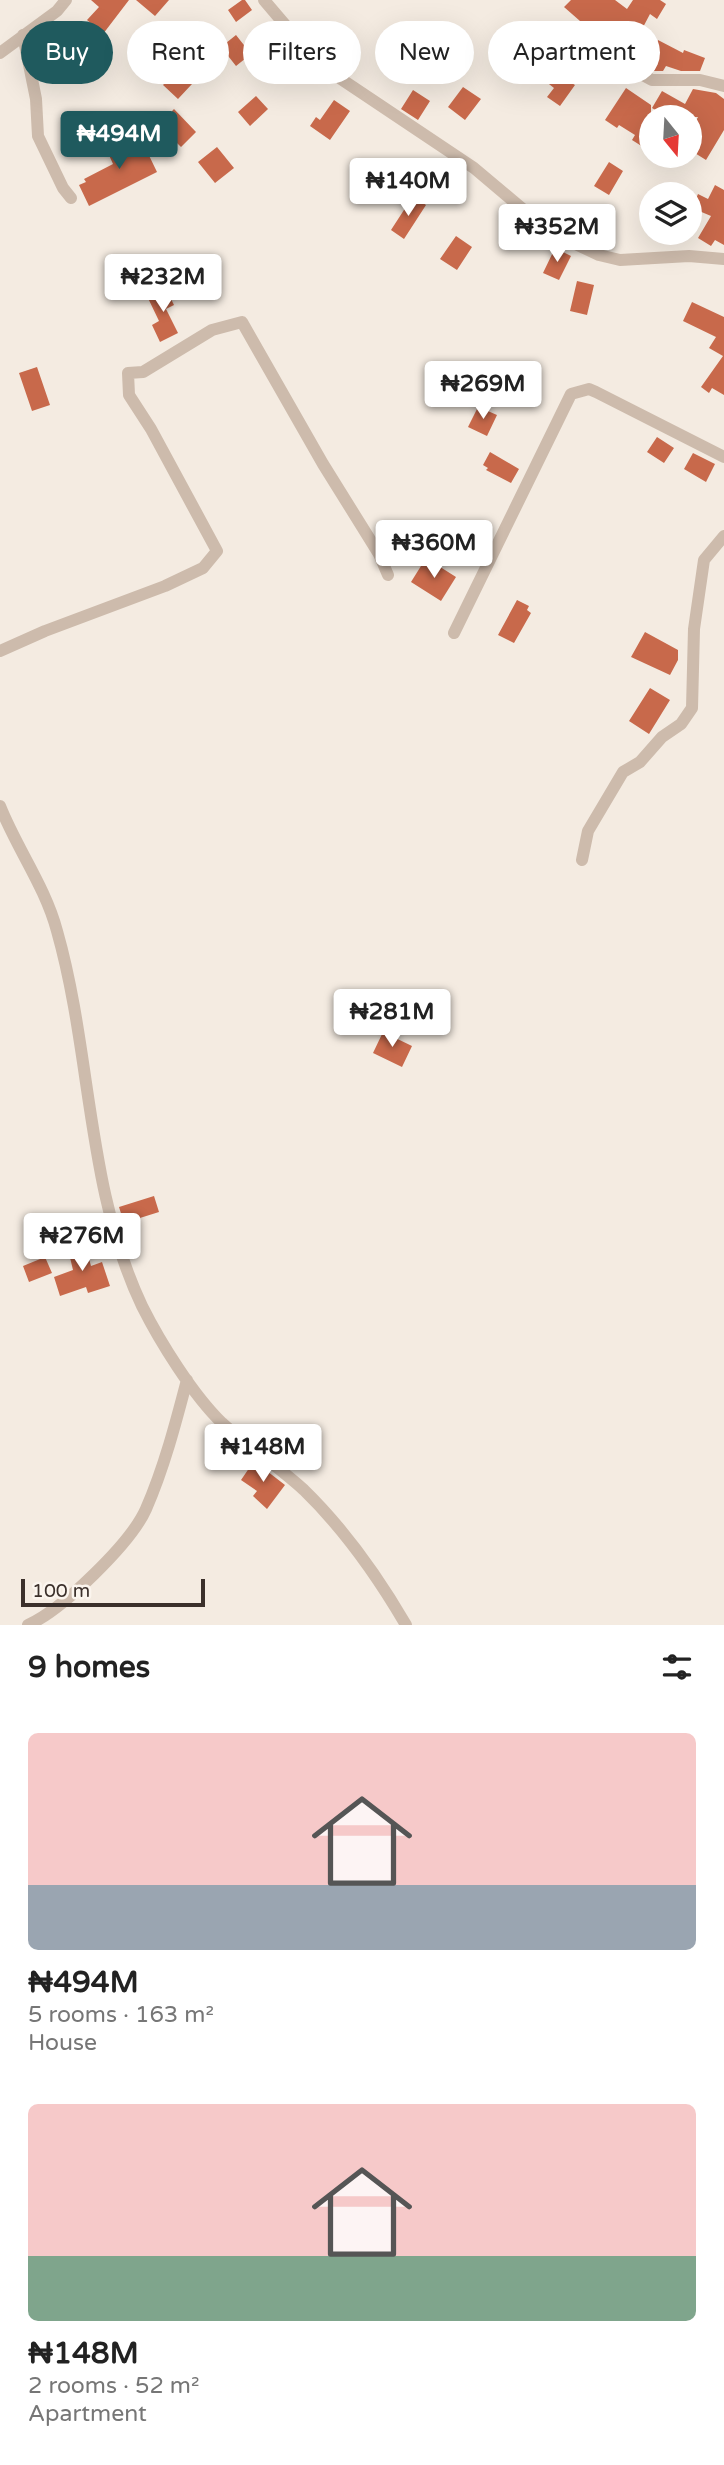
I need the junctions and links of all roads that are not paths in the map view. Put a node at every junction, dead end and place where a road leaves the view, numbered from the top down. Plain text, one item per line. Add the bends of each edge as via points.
1 (66, 0) edge
2 (264, 0) edge
3 (43, 21) edge
4 (21, 37) edge
5 (0, 53) edge
6 (660, 80) edge
7 (33, 84) edge
8 (724, 86) edge
9 (71, 198) dead end
10 (724, 259) edge
11 (724, 457) edge
12 (724, 536) edge
13 (388, 575) dead end
14 (454, 633) dead end
15 (0, 651) edge
16 (0, 806) edge
17 (582, 860) dead end
18 (187, 1380) junction
19 (28, 1625) edge
20 (405, 1625) edge

1 - 3 street
2 - 10 street via 298,40 341,79 474,168 550,232 620,260
4 - 5 street
6 - 8 street via 701,80
7 - 9 street via 38,136
11 - 14 street via 589,389 571,394
12 - 17 street via 704,560 694,629 692,708 681,724 623,772 588,831
13 - 15 street via 242,322 212,330 143,372 128,373 129,396 217,551 203,568 165,586
16 - 18 street via 47,899 57,931 114,1228 142,1304
18 - 19 street via 146,1511 82,1587
18 - 20 street via 221,1422 305,1492 365,1562

